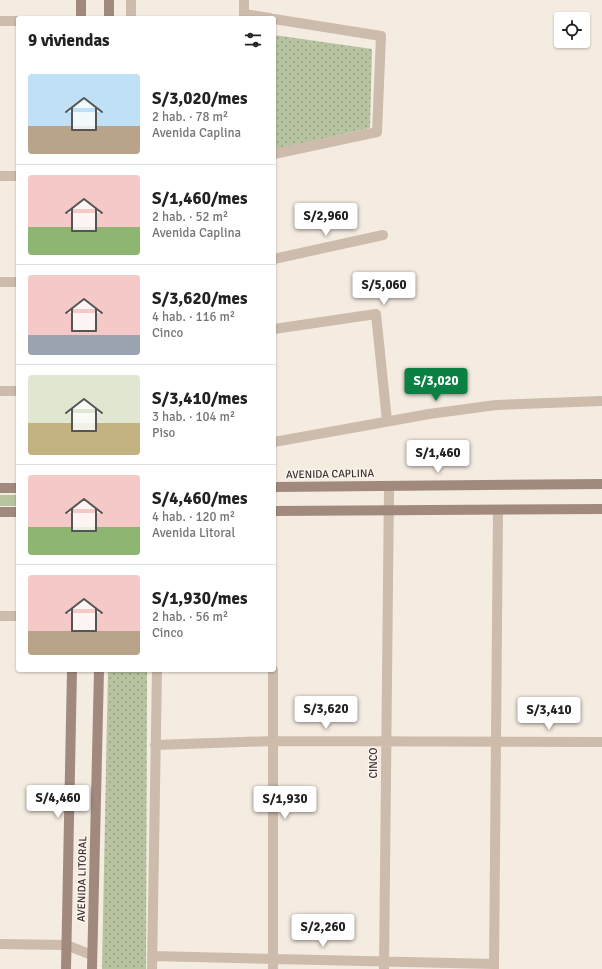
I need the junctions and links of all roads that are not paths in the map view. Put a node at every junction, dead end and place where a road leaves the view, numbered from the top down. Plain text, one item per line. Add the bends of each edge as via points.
1 (80, 0) edge
2 (110, 0) edge
3 (131, 0) edge
4 (244, 0) edge
5 (81, 16) edge
6 (109, 16) edge
7 (131, 16) edge
8 (244, 16) edge
9 (276, 19) edge
10 (0, 21) edge
11 (16, 21) edge
12 (276, 154) edge
13 (0, 176) edge
14 (16, 176) edge
15 (383, 235) dead end
16 (276, 259) edge
17 (0, 282) edge
18 (16, 282) edge
19 (276, 329) edge
20 (0, 391) edge
21 (16, 391) edge
22 (602, 401) edge
23 (387, 421) junction
24 (276, 442) edge
25 (602, 484) edge
26 (389, 486) junction
27 (276, 487) edge
28 (0, 488) edge
29 (16, 488) edge
30 (498, 510) junction
31 (602, 510) edge
32 (389, 511) junction
33 (0, 512) edge
34 (16, 512) edge
35 (276, 512) edge
36 (0, 616) edge
37 (16, 616) edge
38 (72, 672) edge
39 (99, 672) edge
40 (157, 672) edge
41 (273, 672) edge
42 (274, 741) junction
43 (496, 741) junction
44 (385, 742) junction
45 (602, 742) edge
46 (155, 745) junction
47 (0, 944) edge
48 (66, 945) junction
49 (92, 955) junction
50 (152, 956) junction
51 (273, 957) junction
52 (384, 965) edge
53 (494, 967) edge
54 (66, 969) edge
55 (92, 969) edge
56 (152, 969) edge
57 (273, 969) edge

1 - 5 main road
2 - 6 main road
3 - 7 street
4 - 8 street
9 - 12 street via 381,36 377,132
10 - 11 street
13 - 14 street
15 - 16 street
17 - 18 street
19 - 23 street via 376,314
20 - 21 street
22 - 23 street via 496,406
23 - 24 street
25 - 26 main road, AVENIDA CAPLINA
26 - 27 main road, AVENIDA CAPLINA
26 - 32 street, CINCO
28 - 29 main road
30 - 31 main road
30 - 32 main road
30 - 43 street
32 - 35 main road
32 - 44 street, CINCO
33 - 34 main road
36 - 37 street
38 - 48 main road, AVENIDA LITORAL
39 - 49 main road, AVENIDA LITORAL
40 - 46 street
41 - 42 street
42 - 44 street
42 - 46 street
42 - 51 street
43 - 44 street
43 - 45 street
43 - 53 street
44 - 52 street, CINCO
46 - 50 street
47 - 48 street
48 - 49 street
48 - 54 main road, AVENIDA LITORAL
49 - 55 main road, AVENIDA LITORAL
50 - 51 street
50 - 56 street
51 - 52 street
51 - 57 street
52 - 53 street

